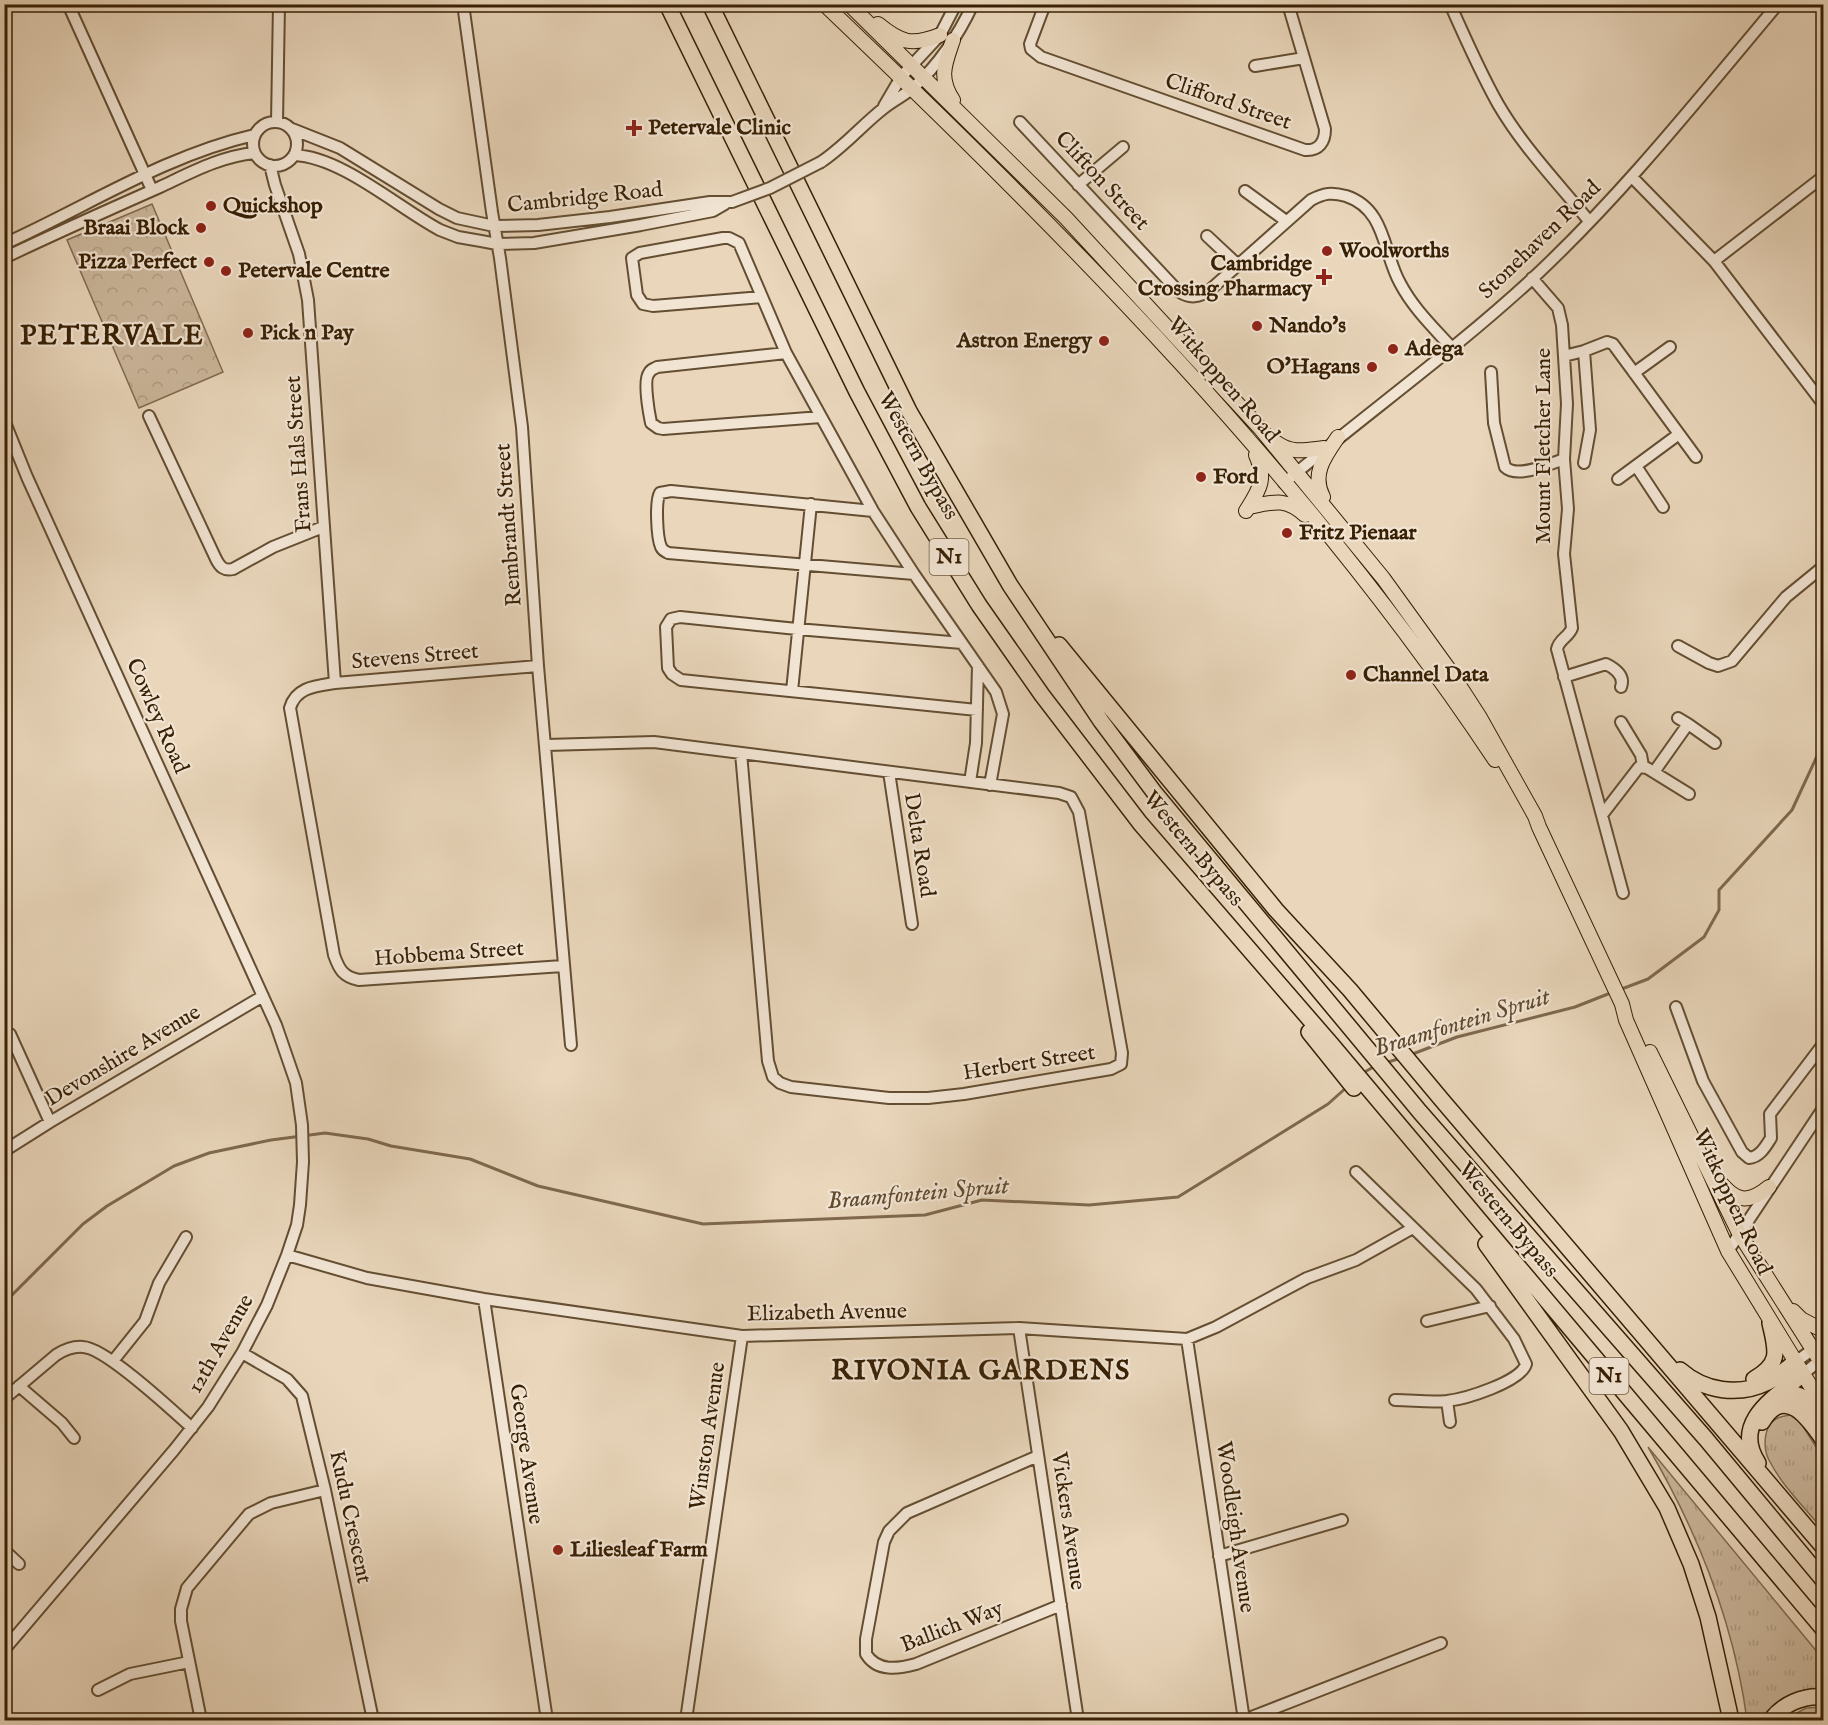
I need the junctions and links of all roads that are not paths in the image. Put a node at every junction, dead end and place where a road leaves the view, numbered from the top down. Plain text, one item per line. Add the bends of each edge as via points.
1 (68, 4) edge
2 (279, 4) edge
3 (463, 4) edge
4 (667, 4) edge
5 (710, 4) edge
6 (824, 4) edge
7 (851, 4) edge
8 (956, 4) edge
9 (974, 4) edge
10 (1045, 4) edge
11 (1288, 4) edge
12 (1450, 4) edge
13 (1778, 4) edge
14 (946, 37) junction
15 (1304, 58) junction
16 (1255, 66) dead end
17 (906, 72) junction
18 (923, 78) junction
19 (912, 88) junction
20 (883, 109) junction
21 (963, 114) junction
22 (277, 122) junction
23 (1020, 122) dead end
24 (291, 129) junction
25 (254, 135) junction
26 (1124, 147) dead end
27 (255, 153) junction
28 (294, 155) junction
29 (275, 166) junction
30 (145, 173) junction
31 (1824, 176) edge
32 (1632, 177) junction
33 (1078, 185) junction
34 (152, 190) junction
35 (1245, 191) dead end
36 (729, 203) junction
37 (1287, 221) junction
38 (1590, 221) junction
39 (494, 226) junction
40 (1207, 236) dead end
41 (4, 244) edge
42 (497, 244) junction
43 (4, 258) edge
44 (1714, 261) junction
45 (1238, 265) junction
46 (1532, 278) junction
47 (762, 297) junction
48 (1670, 347) dead end
49 (1452, 348) junction
50 (1584, 351) junction
51 (786, 353) junction
52 (1564, 356) junction
53 (1491, 372) dead end
54 (1634, 373) junction
55 (1824, 405) edge
56 (149, 416) dead end
57 (821, 417) junction
58 (4, 420) edge
59 (1237, 426) junction
60 (1260, 428) junction
61 (1679, 434) junction
62 (4, 437) edge
63 (1338, 437) junction
64 (1324, 448) junction
65 (16, 452) junction
66 (1696, 457) dead end
67 (1564, 459) junction
68 (1584, 463) dead end
69 (1636, 466) junction
70 (1297, 472) junction
71 (1618, 479) dead end
72 (1284, 483) junction
73 (811, 504) junction
74 (1663, 507) dead end
75 (873, 511) junction
76 (1335, 518) junction
77 (323, 527) junction
78 (1328, 534) junction
79 (804, 566) junction
80 (1824, 566) edge
81 (914, 574) junction
82 (1025, 607) junction
83 (797, 629) junction
84 (962, 643) junction
85 (1678, 646) dead end
86 (538, 666) junction
87 (978, 666) junction
88 (1564, 677) junction
89 (335, 683) junction
90 (1621, 687) dead end
91 (792, 691) junction
92 (977, 710) junction
93 (1621, 722) dead end
94 (1715, 743) dead end
95 (546, 745) junction
96 (741, 753) junction
97 (1643, 766) junction
98 (889, 772) junction
99 (1654, 772) junction
100 (970, 782) junction
101 (990, 785) junction
102 (1689, 794) dead end
103 (1602, 815) junction
104 (1539, 827) junction
105 (1623, 892) dead end
106 (912, 924) dead end
107 (563, 966) junction
108 (340, 970) joint
109 (263, 996) junction
110 (1620, 1000) junction
111 (1676, 1007) dead end
112 (10, 1034) dead end
113 (1824, 1043) edge
114 (570, 1045) dead end
115 (1824, 1107) edge
116 (50, 1122) junction
117 (1392, 1125) junction
118 (1693, 1140) junction
119 (4, 1151) edge
120 (1356, 1172) dead end
121 (1769, 1187) junction
122 (1413, 1228) junction
123 (1739, 1233) junction
124 (186, 1237) dead end
125 (1728, 1251) junction
126 (287, 1255) junction
127 (1770, 1284) junction
128 (484, 1299) junction
129 (1490, 1306) junction
130 (1427, 1321) dead end
131 (1770, 1323) junction
132 (1019, 1328) junction
133 (1638, 1331) junction
134 (1824, 1331) edge
135 (742, 1336) junction
136 (1187, 1339) junction
137 (242, 1353) junction
138 (1820, 1356) edge
139 (113, 1361) junction
140 (1798, 1369) junction
141 (19, 1386) junction
142 (1733, 1390) junction
143 (4, 1399) edge
144 (1395, 1400) dead end
145 (1769, 1400) junction
146 (1447, 1401) junction
147 (1824, 1408) edge
148 (1824, 1418) edge
149 (1450, 1422) dead end
150 (192, 1428) junction
151 (74, 1438) dead end
152 (1824, 1441) edge
153 (1038, 1456) junction
154 (325, 1490) junction
155 (1784, 1496) junction
156 (1797, 1516) junction
157 (1342, 1520) dead end
158 (1824, 1548) edge
159 (4, 1550) edge
160 (1219, 1556) junction
161 (20, 1564) dead end
162 (1824, 1581) edge
163 (1061, 1605) junction
164 (1824, 1630) edge
165 (1442, 1643) dead end
166 (4, 1650) edge
167 (189, 1662) junction
168 (98, 1690) dead end
169 (1824, 1697) edge
170 (201, 1720) edge
171 (373, 1720) edge
172 (547, 1720) edge
173 (686, 1720) edge
174 (1078, 1720) edge
175 (1244, 1720) edge
176 (1731, 1720) edge
177 (1771, 1720) edge

1 - 30 street
2 - 22 street
3 - 39 street, Rembrandt Street
4 - 117 highway, Western Bypass / N1 via 857,392 924,517 979,605 1140,823
5 - 82 highway, Western Bypass / N1 via 909,411
6 - 17 main road, Witkoppen Road
7 - 14 main road via 906,41
7 - 17 main road, Witkoppen Road
8 - 14 street
9 - 14 street
10 - 15 street, Clifford Street via 1029,44 1041,57 1312,150 1322,142 1325,129
11 - 15 street, Clifford Street
12 - 38 street via 1499,106
13 - 32 street, Stonehaven Road
14 - 17 street, Cambridge Road
14 - 18 street, Cambridge Road
14 - 21 main road via 943,77 947,91
15 - 16 street
17 - 18 main road, Witkoppen Road
17 - 19 main road, Witkoppen Road
17 - 20 street, Cambridge Road
18 - 19 street, Cambridge Road
18 - 21 main road, Witkoppen Road
19 - 20 street, Cambridge Road
19 - 59 main road, Witkoppen Road via 1025,198
20 - 36 street, Cambridge Road, bridge via 821,162
21 - 60 main road, Witkoppen Road via 1066,218
22 - 24 street
22 - 25 street via 263,125
23 - 33 street, Clifton Street
24 - 28 street via 297,142
24 - 39 street, Cambridge Road via 340,148 457,218
25 - 27 street
25 - 30 street via 224,142
26 - 33 street
27 - 29 street via 261,161
27 - 34 street via 224,159
28 - 29 street via 288,162
28 - 42 street, Cambridge Road via 336,166 440,230
29 - 77 street, Frans Hals Street via 277,191 305,282
30 - 34 street
30 - 41 street
31 - 44 street
32 - 38 street, Stonehaven Road
32 - 44 street
33 - 45 street, Clifton Street via 1186,296 1204,295
34 - 43 street
35 - 37 street
36 - 39 street, Cambridge Road via 710,202 538,225
36 - 42 street, Cambridge Road via 714,211 612,231 534,243
37 - 45 street, Clifton Street
37 - 49 street, Clifton Street via 1311,200 1330,192 1361,204 1378,224 1406,294
38 - 46 street, Stonehaven Road
39 - 42 street, Rembrandt Street
40 - 45 street
42 - 86 street, Rembrandt Street via 522,427
44 - 55 street
46 - 49 street, Stonehaven Road
46 - 52 street, Mount Fletcher Lane via 1558,308
47 - 47 street via 743,248 729,238 640,253 632,258 637,295 643,304
47 - 51 street
48 - 54 street
49 - 63 street, Stonehaven Road
50 - 52 street
50 - 54 street via 1607,342 1613,344
50 - 68 street via 1590,430
51 - 57 street
51 - 57 street via 652,369 646,383 651,423 663,429
52 - 67 street, Mount Fletcher Lane
53 - 67 street via 1494,423 1505,467 1512,472 1524,471
54 - 61 street
56 - 77 street via 223,569 233,569 273,547
57 - 75 street
58 - 65 street, Cowley Road
59 - 72 main road, Witkoppen Road
59 - 78 main road via 1257,457 1262,474 1250,509 1278,502 1290,504
60 - 64 main road via 1289,450
60 - 70 main road, Witkoppen Road
61 - 66 street
61 - 69 street
62 - 65 street, Cowley Road
63 - 64 street, Stonehaven Road
63 - 76 main road via 1323,459 1317,478 1320,492
64 - 70 street, Stonehaven Road
65 - 109 street, Cowley Road
67 - 88 street, Mount Fletcher Lane via 1568,509 1564,554 1572,624 1557,649
69 - 71 street
69 - 74 street
70 - 72 street, Stonehaven Road
70 - 76 main road, Witkoppen Road
72 - 78 main road, Witkoppen Road
73 - 75 street
73 - 79 street
73 - 79 street via 671,491 660,493 656,501 660,540 668,553
75 - 81 street
76 - 104 main road, Witkoppen Road via 1457,681
77 - 89 street, Frans Hals Street
78 - 104 main road, Witkoppen Road via 1445,686 1530,819
79 - 81 street
79 - 83 street
80 - 85 street via 1786,597 1732,661 1718,666
81 - 84 street
82 - 133 highway via 1276,910 1350,990
82 - 162 highway, Western Bypass / N1 via 1154,792 1420,1112 1706,1439
83 - 84 street
83 - 91 street
83 - 91 street via 680,617 671,619 666,627 668,668 675,678
84 - 87 street
86 - 89 street, Stevens Street
86 - 95 street, Rembrandt Street
87 - 92 street
87 - 101 street via 996,692 1003,714
88 - 90 street via 1606,664 1622,676
88 - 103 street
89 - 108 street, Stevens Street via 296,694 290,708 334,955
91 - 92 street
92 - 100 street
93 - 97 street via 1639,751
94 - 99 street via 1683,721
95 - 96 street, Herbert Street via 654,742
95 - 107 street, Rembrandt Street
96 - 98 street, Herbert Street
96 - 101 street, Herbert Street via 768,1061 773,1077 780,1083 803,1089 928,1098 1000,1089 1121,1064 1077,806 1066,795
97 - 99 street
97 - 103 street via 1633,772
98 - 100 street, Herbert Street
98 - 106 street, Delta Road
99 - 102 street
100 - 101 street, Herbert Street
103 - 105 street
104 - 110 main road, Witkoppen Road
107 - 108 street, Hobbema Street via 359,980
107 - 114 street, Rembrandt Street
109 - 116 street, Devonshire Avenue
109 - 126 street, 12th Avenue via 288,1054 302,1125 300,1204
110 - 118 main road, Witkoppen Road via 1633,1017
110 - 125 main road, Witkoppen Road
111 - 113 street via 1703,1081 1749,1158 1759,1154 1771,1138 1770,1114
112 - 116 street
115 - 121 street
116 - 119 street, Devonshire Avenue
117 - 164 highway, Western Bypass / N1
117 - 176 highway via 1489,1247 1621,1431 1667,1508 1708,1617
118 - 121 main road via 1720,1182 1735,1197 1750,1198
118 - 123 main road, Witkoppen Road
120 - 122 street
121 - 123 street
122 - 129 street
122 - 136 street, Elizabeth Avenue via 1356,1260 1307,1278
123 - 125 street
123 - 127 main road, Witkoppen Road
124 - 139 street via 159,1283 145,1320
125 - 131 main road, Witkoppen Road
126 - 128 street, Elizabeth Avenue via 367,1278
126 - 137 street, 12th Avenue
127 - 134 main road via 1797,1316
127 - 138 main road, Witkoppen Road
128 - 135 street, Elizabeth Avenue
128 - 172 street, George Avenue
129 - 130 street
129 - 146 street via 1521,1351 1525,1368 1482,1392
131 - 140 main road, Witkoppen Road
131 - 142 highway via 1774,1361 1763,1374
132 - 135 street, Elizabeth Avenue
132 - 136 street, Elizabeth Avenue
132 - 153 street, Vickers Avenue
133 - 142 highway via 1692,1380
133 - 156 highway
135 - 173 street, Winston Avenue
136 - 160 street, Woodleigh Avenue
137 - 150 street, 12th Avenue
137 - 154 street, Kudu Crescent via 288,1379 302,1396
138 - 140 street
139 - 141 street via 94,1350 74,1347 56,1355
139 - 150 street
140 - 142 highway via 1768,1382
140 - 145 highway
140 - 147 main road, Witkoppen Road
141 - 143 street
141 - 151 street
144 - 146 street
145 - 148 highway via 1795,1393
145 - 155 highway via 1756,1416 1750,1445 1756,1461
146 - 149 street
150 - 166 street, 12th Avenue
152 - 155 highway via 1797,1408 1780,1407 1765,1417 1758,1432 1759,1450
153 - 163 street, Vickers Avenue
153 - 163 street, Ballich Way via 920,1506 889,1531 866,1654 882,1667 916,1665
154 - 167 street via 271,1503 249,1514 193,1580 181,1609
154 - 171 street, Kudu Crescent
155 - 156 highway
156 - 158 highway
157 - 160 street
159 - 161 street
160 - 175 street, Woodleigh Avenue
163 - 174 street, Vickers Avenue
165 - 175 street
167 - 168 street via 130,1674
167 - 170 street
169 - 177 highway via 1793,1702

